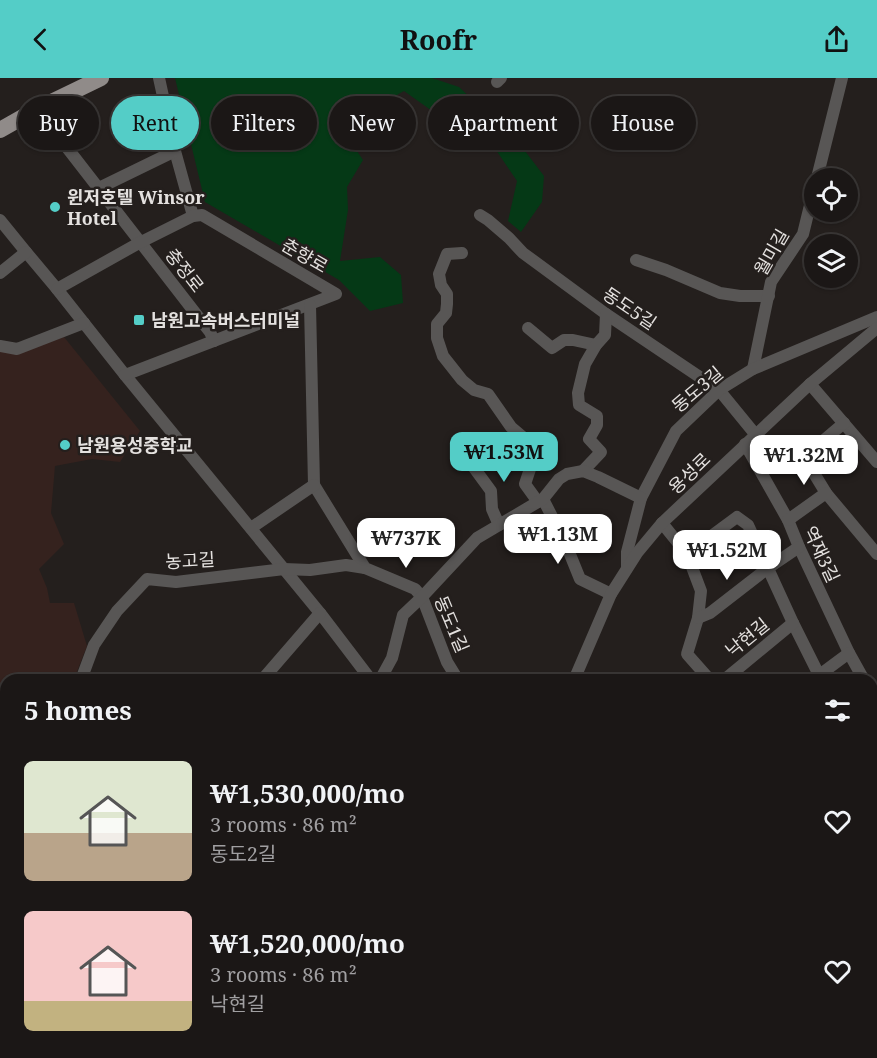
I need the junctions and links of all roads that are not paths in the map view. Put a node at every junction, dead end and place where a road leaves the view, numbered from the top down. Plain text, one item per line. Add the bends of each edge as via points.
1 (101, 78) edge
2 (159, 78) edge
3 (842, 78) edge
4 (64, 96) edge
5 (18, 120) edge
6 (0, 130) edge
7 (69, 150) edge
8 (175, 151) junction
9 (820, 168) edge
10 (99, 188) junction
11 (480, 215) dead end
12 (193, 216) junction
13 (0, 220) edge
14 (806, 222) edge
15 (140, 243) junction
16 (26, 252) junction
17 (462, 253) dead end
18 (636, 260) dead end
19 (0, 273) edge
20 (57, 289) junction
21 (769, 296) junction
22 (310, 304) junction
23 (606, 314) junction
24 (877, 317) edge
25 (84, 323) junction
26 (528, 328) dead end
27 (877, 328) edge
28 (214, 341) junction
29 (596, 345) junction
30 (0, 346) edge
31 (753, 369) junction
32 (125, 375) junction
33 (810, 384) junction
34 (719, 390) junction
35 (844, 423) junction
36 (755, 434) junction
37 (745, 444) junction
38 (469, 461) dead end
39 (877, 462) edge
40 (583, 471) junction
41 (314, 485) junction
42 (826, 493) junction
43 (641, 498) junction
44 (541, 500) junction
45 (788, 520) junction
46 (662, 523) junction
47 (498, 525) junction
48 (251, 528) junction
49 (799, 548) junction
50 (876, 552) edge
51 (687, 554) junction
52 (365, 568) junction
53 (627, 568) junction
54 (768, 568) junction
55 (284, 569) junction
56 (611, 594) junction
57 (422, 597) junction
58 (320, 613) junction
59 (698, 618) junction
60 (793, 623) junction
61 (849, 653) junction
62 (83, 674) edge
63 (267, 674) edge
64 (366, 674) edge
65 (383, 674) edge
66 (454, 674) edge
67 (577, 674) edge
68 (705, 674) edge
69 (731, 674) edge
70 (815, 674) edge
71 (820, 674) edge
72 (861, 674) edge

1 - 4 main road
2 - 8 street
3 - 9 street
5 - 6 main road
7 - 10 street, 충정로
8 - 10 street
8 - 12 street
10 - 15 street, 충정로
11 - 23 street, 동도5길 via 523,254
12 - 15 street
12 - 22 street, 춘향로 via 202,215 336,294
13 - 16 street
14 - 21 street, 월미길 via 803,234 771,282
15 - 20 street
15 - 28 street, 충정로
16 - 19 street
16 - 20 street
17 - 44 street via 447,254 439,274 447,304 446,313 437,324 436,338 443,356 462,380 474,390 488,394 511,427 530,443 530,469 525,484
18 - 21 street via 720,292
20 - 25 street
21 - 31 street, 월미길
22 - 28 street, 춘향로
22 - 41 street
23 - 29 street via 605,335
23 - 34 street, 동도5길
24 - 31 street, 동도3길
25 - 30 street via 17,348
25 - 32 street
26 - 29 street via 552,348 564,340
27 - 33 street, 용성로
28 - 32 street, 춘향로
29 - 40 street via 585,364 578,393 579,405 597,416 589,439 601,452
31 - 34 street, 동도3길
32 - 48 street
33 - 35 street
33 - 36 street, 용성로
34 - 36 street, 동도5길
34 - 43 street, 동도3길 via 676,431
35 - 39 street
35 - 42 street via 804,457
36 - 37 street, 용성로
37 - 45 street, 역재3길
37 - 46 street, 용성로
38 - 47 street via 491,491
40 - 43 street
40 - 44 street via 559,479
41 - 48 street
41 - 52 street
42 - 45 street
42 - 50 street
43 - 53 street, 동도3길 via 627,552
44 - 47 street
44 - 56 street via 580,579
45 - 49 street, 역재3길
46 - 51 street
46 - 53 street, 용성로
47 - 57 street via 477,538
48 - 55 street
49 - 54 street
49 - 61 street, 역재3길
51 - 54 street, 낙현길 via 737,517 748,525
51 - 59 street via 701,591
52 - 55 street, 동도1길 via 346,565
52 - 57 street, 동도1길 via 415,589
53 - 56 street, 용성로
54 - 59 street via 711,613
54 - 60 street, 낙현길
55 - 58 street
55 - 62 street, 농고길 via 176,582 147,579 117,611 94,645
56 - 67 street, 용성로
57 - 65 street via 403,615 392,658
57 - 66 street, 동도1길
58 - 63 street
58 - 64 street
59 - 68 street via 687,654
60 - 69 street, 낙현길
60 - 70 street, 낙현길
61 - 71 street
61 - 72 street, 역재3길

